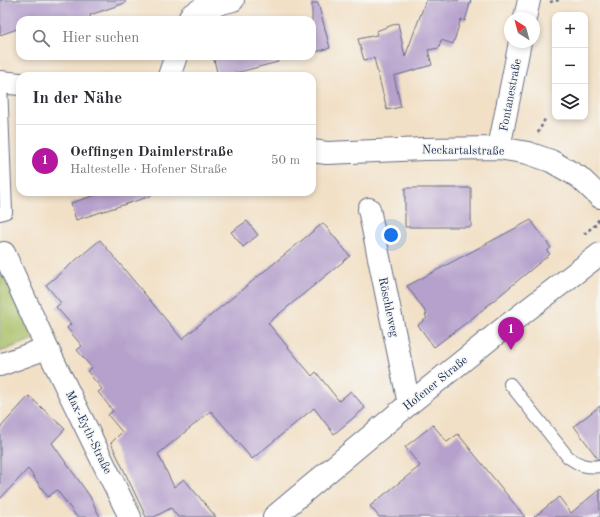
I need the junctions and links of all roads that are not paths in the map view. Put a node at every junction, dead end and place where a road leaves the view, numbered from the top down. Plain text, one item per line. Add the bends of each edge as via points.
1 (233, 0) edge
2 (529, 0) edge
3 (526, 12) edge
4 (191, 16) edge
5 (519, 48) edge
6 (175, 60) edge
7 (170, 72) edge
8 (7, 83) edge
9 (499, 148) junction
10 (316, 152) edge
11 (600, 197) edge
12 (369, 209) dead end
13 (3, 213) edge
14 (4, 253) dead end
15 (600, 254) edge
16 (47, 348) junction
17 (0, 365) edge
18 (510, 384) dead end
19 (409, 404) junction
20 (600, 466) edge
21 (130, 517) edge
22 (274, 517) edge

1 - 4 street via 203,8
2 - 3 street
5 - 9 street, Fontanestraße
6 - 7 street
8 - 13 lane
9 - 10 street, Neckartalstraße
9 - 11 street, Neckartalstraße via 528,153 551,161 580,177
12 - 19 street, Röschleweg
14 - 16 street, Max-Eyth-Straße
15 - 19 street, Hofener Straße
16 - 17 street
16 - 21 street, Max-Eyth-Straße
18 - 20 lane via 568,457 579,465
19 - 22 street, Hofener Straße

